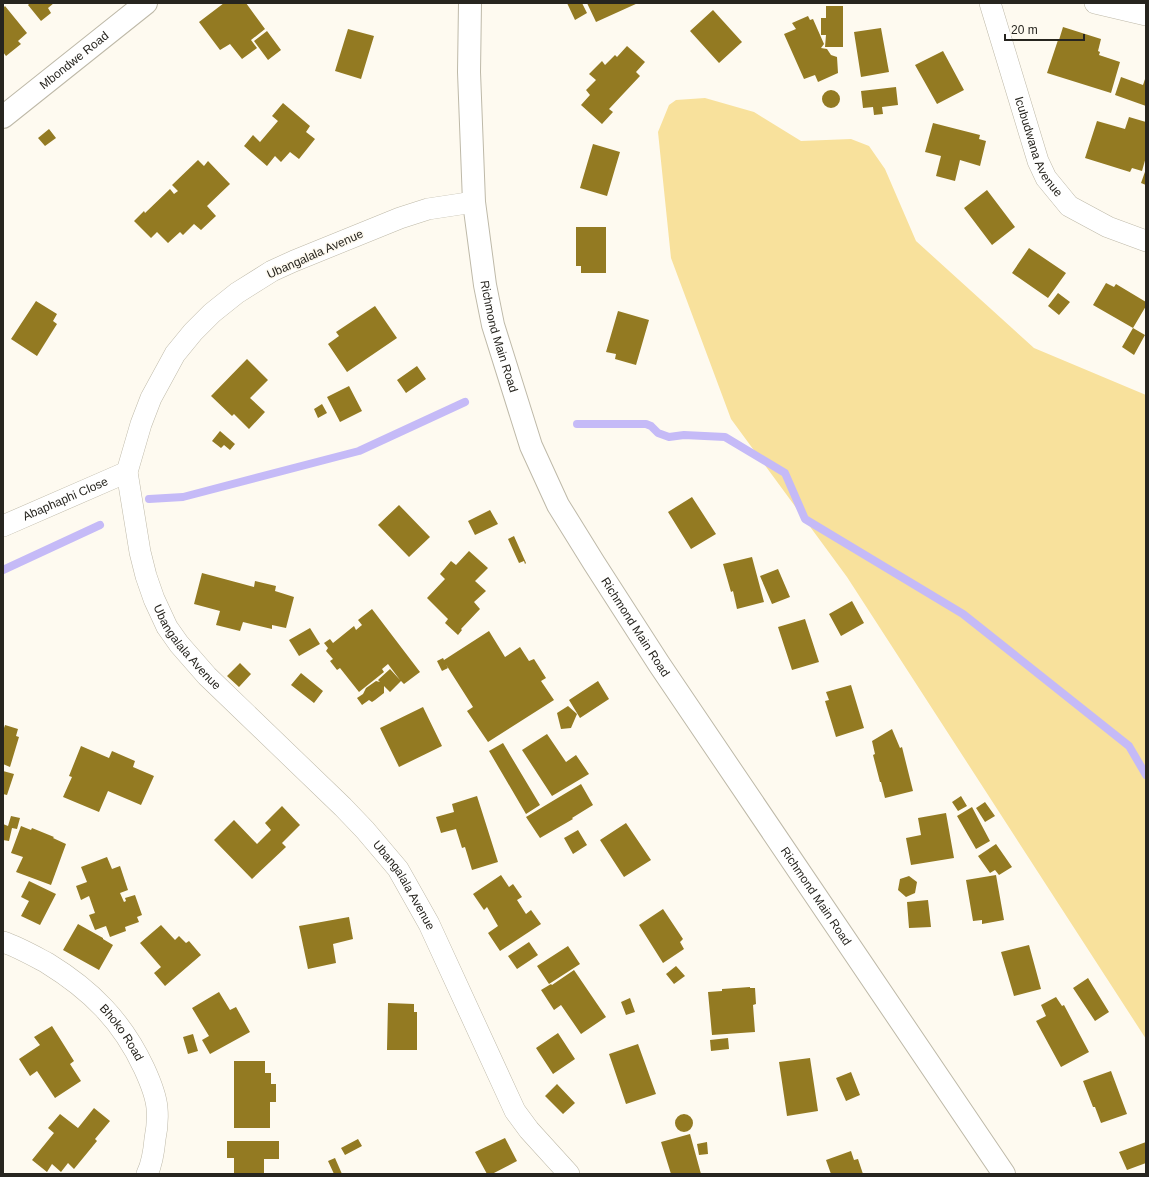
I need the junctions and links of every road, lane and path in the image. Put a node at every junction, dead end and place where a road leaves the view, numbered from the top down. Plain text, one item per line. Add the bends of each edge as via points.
1 (146, 3) edge
2 (470, 3) edge
3 (990, 3) edge
4 (1095, 3) edge
5 (1146, 15) edge
6 (3, 117) edge
7 (474, 202) junction
8 (1146, 241) edge
9 (127, 472) junction
10 (3, 526) edge
11 (3, 942) edge
12 (147, 1174) edge
13 (570, 1174) edge
14 (1004, 1174) edge

1 - 6 main road, Mbondwe Road
2 - 7 main road, Richmond Main Road via 469,72
3 - 8 street, Icubudwana Avenue via 1038,161 1046,178 1069,206 1108,226
4 - 5 street
7 - 9 street, Ubangalala Avenue via 428,209 400,218 294,261 272,271 218,308 175,354 148,405
7 - 14 main road, Richmond Main Road via 493,325 531,446 558,505 676,688
9 - 10 street, Abaphaphi Close
9 - 13 street, Ubangalala Avenue via 146,576 167,627 207,676 366,830 398,869 429,924 515,1111
11 - 12 street, Bhoko Road via 36,957 78,983 127,1036 151,1083 157,1107 155,1144

